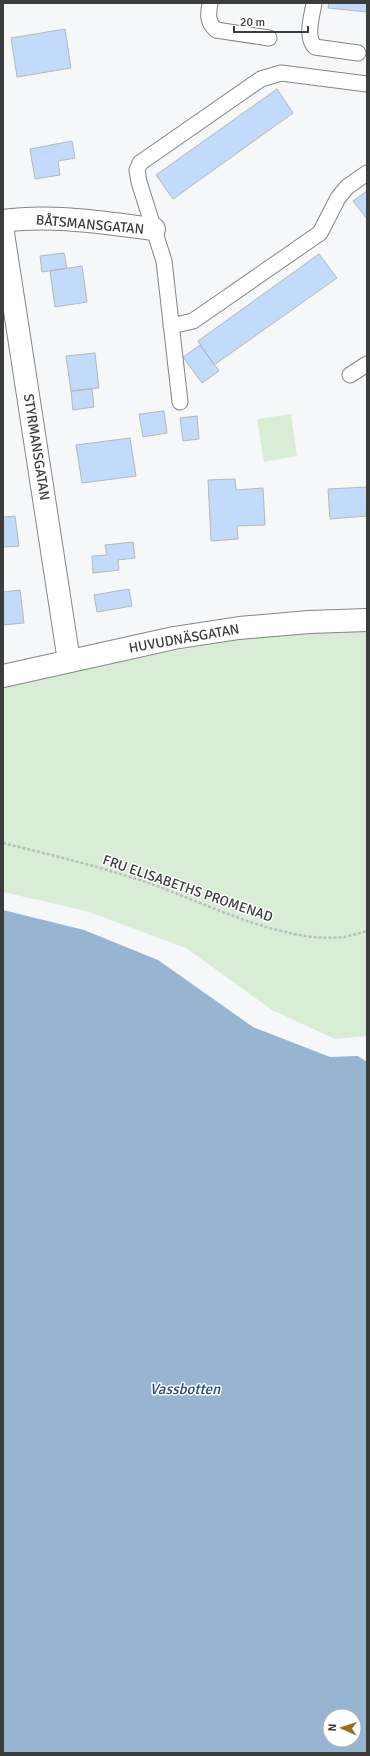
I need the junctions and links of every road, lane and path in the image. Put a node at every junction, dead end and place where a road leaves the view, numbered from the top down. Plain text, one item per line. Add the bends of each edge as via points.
1 (210, 3) edge
2 (314, 3) edge
3 (269, 38) dead end
4 (358, 52) dead end
5 (367, 84) edge
6 (367, 173) edge
7 (3, 221) edge
8 (154, 229) junction
9 (3, 233) edge
10 (171, 326) junction
11 (367, 364) edge
12 (350, 375) dead end
13 (180, 402) dead end
14 (367, 620) edge
15 (69, 661) junction
16 (3, 676) edge
17 (3, 843) edge
18 (367, 931) edge

1 - 3 lane via 208,18 216,30
2 - 4 lane via 309,36 311,43 315,47
5 - 8 lane via 281,73 261,79 140,163 139,182
6 - 10 lane via 347,187 338,198 320,233 193,321
7 - 8 street, BÅTSMANSGATAN via 26,218 57,219
8 - 10 lane via 164,261
9 - 15 street, STYRMANSGATAN
10 - 13 lane
11 - 12 lane
14 - 15 street, HUVUDNÄSGATAN via 239,628 174,638
15 - 16 street, HUVUDNÄSGATAN
17 - 18 path, FRU ELISABETHS PROMENAD via 108,870 284,932 343,937

